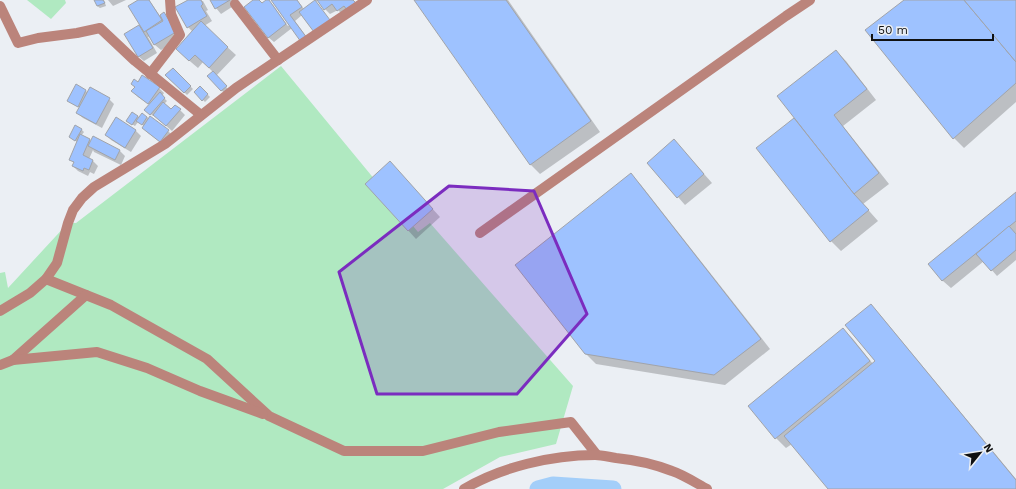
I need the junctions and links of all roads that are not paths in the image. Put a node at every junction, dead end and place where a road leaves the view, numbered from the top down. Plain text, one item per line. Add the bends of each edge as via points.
1 (170, 0) edge
2 (367, 0) edge
3 (810, 0) edge
4 (234, 4) dead end
5 (0, 6) edge
6 (278, 60) junction
7 (150, 74) junction
8 (201, 116) junction
9 (480, 233) dead end
10 (46, 279) junction
11 (86, 295) junction
12 (0, 311) edge
13 (14, 360) junction
14 (0, 365) edge
15 (0, 369) edge
16 (269, 416) junction
17 (597, 455) junction
18 (464, 489) edge
19 (707, 489) edge

1 - 7 street via 171,14 180,35
2 - 6 street
3 - 9 street
4 - 6 street
5 - 7 street via 18,43 100,28
6 - 8 street via 236,88
7 - 8 street
8 - 10 street via 165,144 94,187 82,198 70,216 57,263
10 - 11 street
10 - 12 street via 30,293
11 - 13 street
11 - 16 street via 112,305 207,359
13 - 14 street
13 - 15 street
13 - 16 street via 97,352 147,368
16 - 17 street via 344,451 423,451 499,432 571,422
17 - 18 street via 543,460 486,478
17 - 19 street via 641,461 673,471

